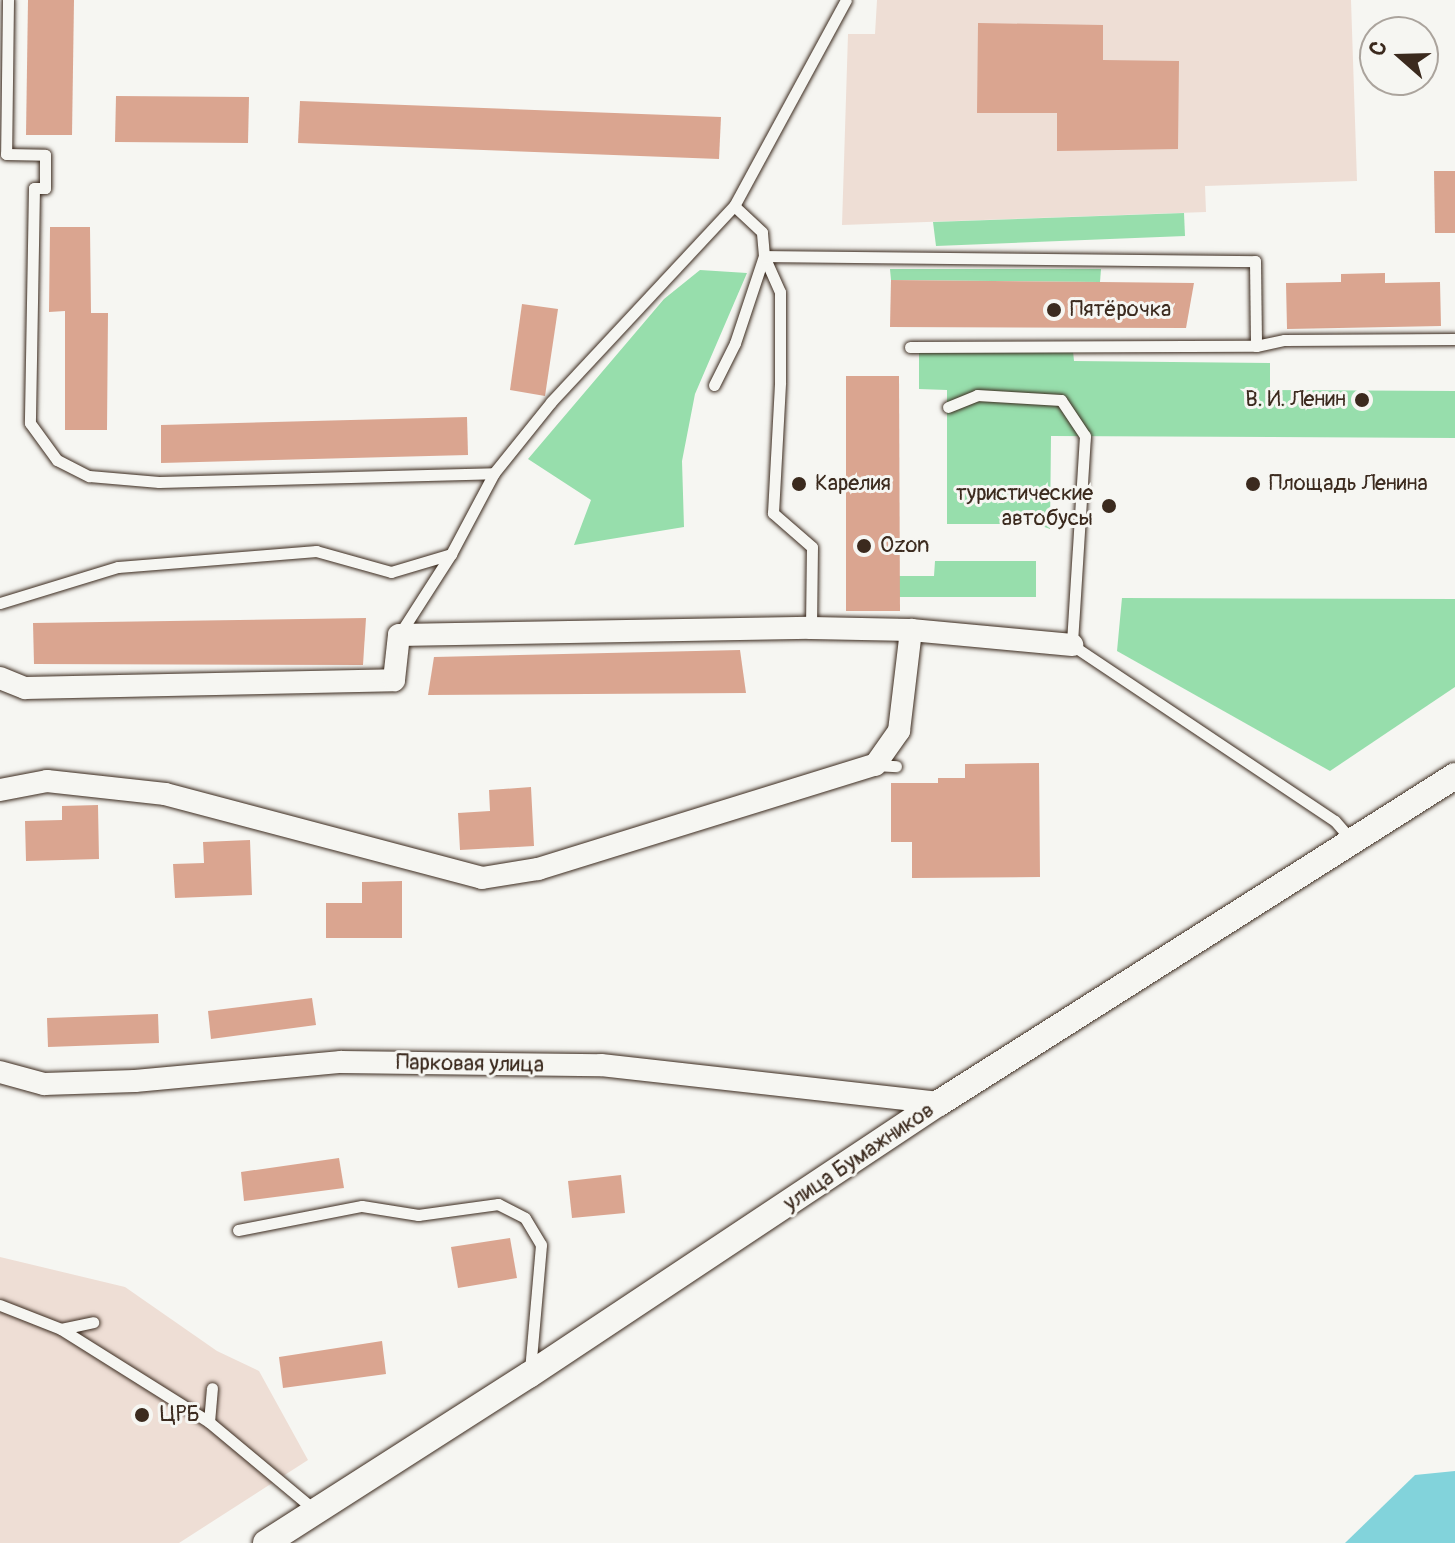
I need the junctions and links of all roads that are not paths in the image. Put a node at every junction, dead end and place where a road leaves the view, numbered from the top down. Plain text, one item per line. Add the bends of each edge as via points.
1 (8, 0) edge
2 (846, 0) edge
3 (734, 206) junction
4 (764, 256) junction
5 (1455, 339) edge
6 (1256, 346) junction
7 (910, 347) dead end
8 (714, 385) dead end
9 (948, 407) dead end
10 (494, 473) junction
11 (451, 554) junction
12 (0, 603) edge
13 (811, 628) junction
14 (911, 630) junction
15 (399, 635) junction
16 (1072, 645) junction
17 (0, 678) edge
18 (1455, 776) edge
19 (0, 790) edge
20 (1354, 842) junction
21 (0, 1072) edge
22 (939, 1103) junction
23 (238, 1230) dead end
24 (0, 1305) edge
25 (93, 1322) dead end
26 (61, 1329) junction
27 (529, 1375) junction
28 (212, 1388) dead end
29 (209, 1422) junction
30 (317, 1512) junction
31 (266, 1543) edge

1 - 10 lane via 6,154 45,155 45,188 34,188 30,423 57,460 89,476 159,482
2 - 3 lane
3 - 4 lane via 762,232
3 - 10 lane via 551,402
4 - 6 lane via 1255,261
4 - 8 lane via 735,343
4 - 13 lane via 780,292 773,513 812,547
5 - 6 lane via 1284,340
6 - 7 lane
9 - 16 lane via 977,395 1061,400 1085,436
10 - 11 lane
11 - 12 lane via 391,572 316,551 118,567
11 - 15 lane
13 - 14 street
13 - 15 street
14 - 16 street
14 - 19 street via 899,731 885,766 538,869 482,878 165,794 47,781
15 - 17 street via 394,680 25,688
16 - 20 lane via 1335,821
18 - 20 street, улица Бумажников
20 - 22 street, улица Бумажников
21 - 22 street, Парковая улица via 44,1084 341,1062 601,1065
22 - 27 street, улица Бумажников
23 - 27 lane via 362,1206 418,1215 498,1204 525,1218 541,1245
24 - 26 lane
25 - 26 lane
26 - 29 lane
27 - 30 street, улица Бумажников
28 - 29 lane
29 - 30 lane
30 - 31 street, улица Бумажников

